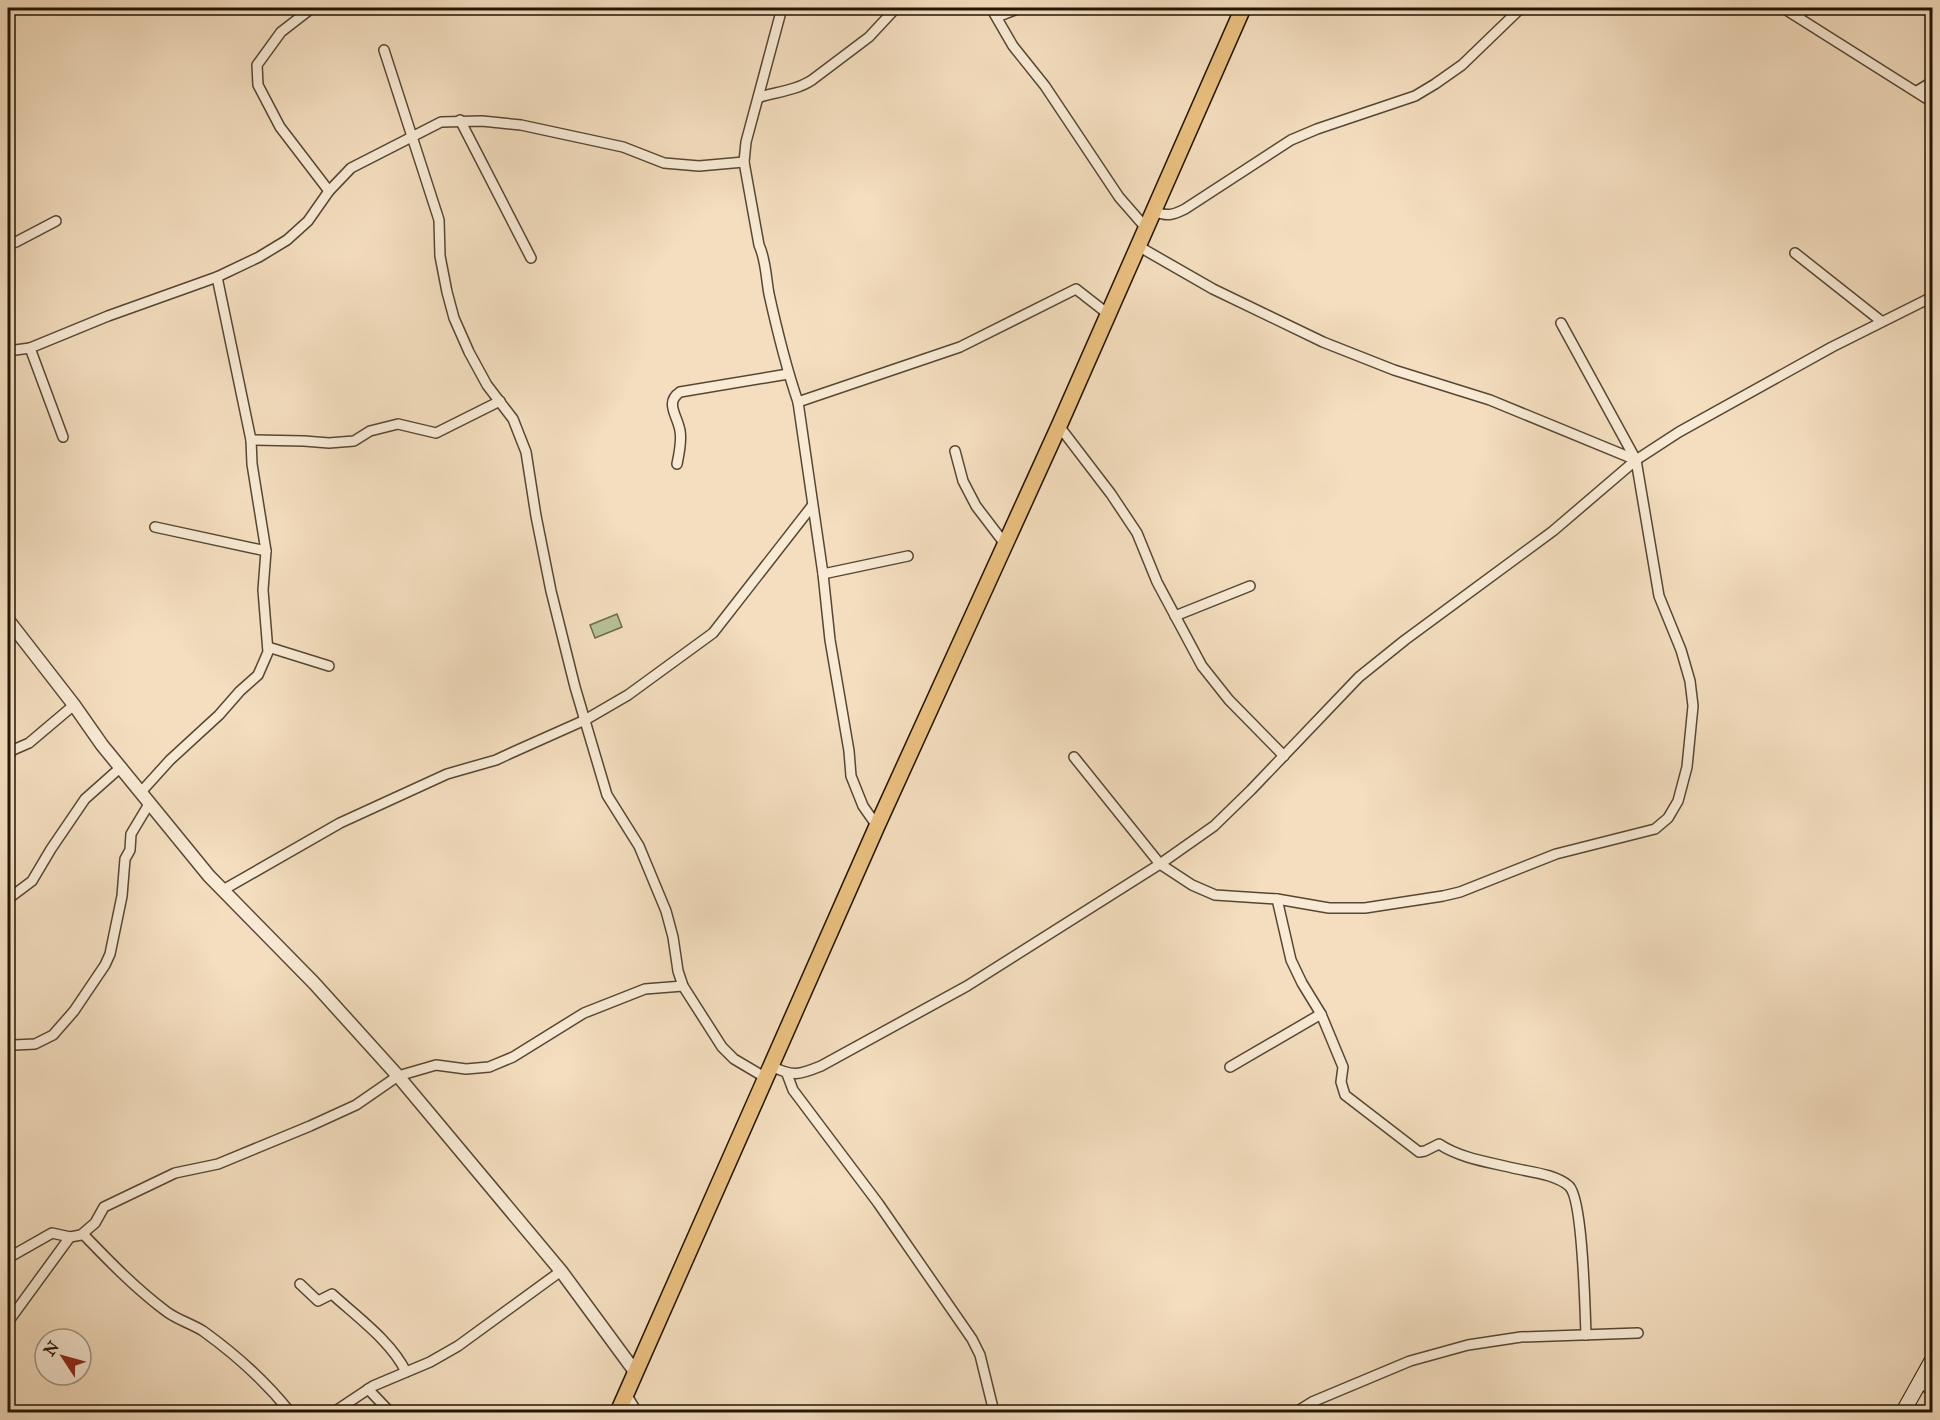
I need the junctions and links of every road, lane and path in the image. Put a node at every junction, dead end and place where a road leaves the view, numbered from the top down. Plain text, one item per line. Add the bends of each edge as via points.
1 (312, 8) edge
2 (782, 8) edge
3 (896, 8) edge
4 (991, 8) edge
5 (1020, 8) edge
6 (1242, 8) edge
7 (1521, 8) edge
8 (1783, 8) edge
9 (1808, 8) edge
10 (1797, 15) junction
11 (997, 17) junction
12 (384, 50) dead end
13 (1932, 82) edge
14 (1917, 91) junction
15 (760, 97) junction
16 (1932, 102) edge
17 (460, 120) junction
18 (412, 136) junction
19 (744, 162) junction
20 (329, 192) junction
21 (1154, 211) junction
22 (56, 221) dead end
23 (1146, 228) junction
24 (8, 244) edge
25 (1138, 246) junction
26 (1796, 253) dead end
27 (531, 258) dead end
28 (217, 277) junction
29 (1932, 297) edge
30 (1108, 314) junction
31 (1881, 321) junction
32 (1561, 323) dead end
33 (30, 348) junction
34 (8, 351) edge
35 (788, 374) junction
36 (500, 400) junction
37 (798, 402) junction
38 (1059, 426) junction
39 (63, 437) dead end
40 (251, 440) junction
41 (955, 452) dead end
42 (1636, 460) junction
43 (677, 464) dead end
44 (812, 506) junction
45 (155, 527) dead end
46 (1005, 544) junction
47 (266, 550) junction
48 (908, 556) dead end
49 (823, 574) junction
50 (1250, 586) dead end
51 (1175, 616) junction
52 (8, 620) edge
53 (268, 647) junction
54 (329, 666) dead end
55 (74, 705) junction
56 (585, 720) junction
57 (8, 756) edge
58 (1284, 756) junction
59 (1074, 757) dead end
60 (121, 767) junction
61 (141, 792) junction
62 (149, 804) junction
63 (877, 826) junction
64 (1160, 864) junction
65 (224, 890) junction
66 (8, 899) edge
67 (1277, 899) junction
68 (683, 986) junction
69 (1321, 1014) junction
70 (14, 1045) dead end
71 (1230, 1067) dead end
72 (768, 1072) junction
73 (787, 1074) junction
74 (398, 1076) junction
75 (83, 1234) junction
76 (70, 1237) junction
77 (8, 1258) edge
78 (561, 1270) junction
79 (300, 1284) dead end
80 (8, 1322) edge
81 (1638, 1333) dead end
82 (1586, 1335) junction
83 (1932, 1360) edge
84 (406, 1372) junction
85 (636, 1373) junction
86 (1922, 1382) junction
87 (368, 1389) junction
88 (1932, 1393) edge
89 (626, 1394) junction
90 (290, 1413) edge
91 (334, 1413) edge
92 (390, 1413) edge
93 (618, 1413) edge
94 (638, 1413) edge
95 (994, 1413) edge
96 (1296, 1413) edge
97 (1903, 1413) edge

1 - 20 street via 281,32 256,65 258,85 280,127
2 - 15 street
3 - 15 street via 869,37 805,85
4 - 11 street
5 - 11 street
6 - 21 main road
7 - 21 street via 1462,64 1414,96 1292,140 1185,209 1171,215
8 - 10 street
9 - 10 street
10 - 14 street
11 - 23 street via 1013,46 1045,86 1119,197
12 - 18 street
13 - 14 street
14 - 16 street
15 - 19 street
17 - 18 street via 441,122
17 - 19 street via 521,125 566,134 623,147 664,163 699,166
17 - 27 street
18 - 20 street via 351,168
18 - 36 street via 439,220 440,256 454,318 487,385
19 - 35 street
20 - 28 street via 308,221 287,240
21 - 23 main road
22 - 24 street
23 - 25 main road
25 - 30 main road
25 - 42 street via 1213,289 1323,342 1394,370 1490,400
26 - 31 street
28 - 33 street
28 - 40 street
29 - 31 street
30 - 37 street via 1076,289 960,347
30 - 38 main road
31 - 42 street via 1679,432
32 - 42 street
33 - 34 street
33 - 39 street
35 - 37 street
35 - 43 street via 674,396 672,408 681,432
36 - 40 street via 436,433 398,424 370,431 354,441
36 - 56 street via 513,419 526,452 551,591
37 - 44 street
38 - 46 main road
38 - 51 street via 1137,533
40 - 47 street
41 - 46 street via 963,481 976,506
42 - 58 street via 1553,531 1359,677
42 - 67 street via 1659,596 1681,650 1693,706 1687,767 1678,801 1668,818 1654,829 1556,854 1443,896 1365,908 1329,908
44 - 49 street
44 - 56 street via 713,633 628,695
45 - 47 street
46 - 63 main road
47 - 53 street via 263,590
48 - 49 street
49 - 63 street via 851,776 863,806
50 - 51 street
51 - 58 street via 1202,666
52 - 55 street
53 - 54 street
53 - 61 street via 258,675
55 - 57 street
55 - 60 street
56 - 65 street via 496,760 447,774 349,819
56 - 68 street via 607,795 639,846 666,911
58 - 64 street via 1214,826
59 - 64 street
60 - 61 street
60 - 66 street via 86,799 32,881
61 - 62 street
62 - 65 street
62 - 70 street via 131,834 118,919 105,965 53,1035 34,1044
63 - 72 main road
64 - 67 street via 1215,895
64 - 73 street via 957,992 821,1066 800,1075
65 - 74 street
67 - 69 street via 1291,960
68 - 72 street via 722,1047 734,1059
68 - 74 street via 645,989 584,1013 513,1057 489,1067 436,1065
69 - 71 street
69 - 82 street via 1343,1066 1341,1082 1345,1095 1419,1152 1438,1144 1462,1155 1554,1178 1571,1188 1582,1254
72 - 73 street
72 - 85 main road
73 - 95 street via 793,1090 878,1203 972,1339 980,1355
74 - 75 street via 356,1105 319,1122 218,1164 175,1173 104,1207
74 - 78 street
75 - 76 street
75 - 90 street via 160,1306 229,1351 270,1388
76 - 77 street via 52,1233
76 - 80 street
78 - 84 street via 458,1346
78 - 85 street
79 - 84 street via 318,1301 332,1294 379,1337
81 - 82 street
82 - 96 street via 1521,1337 1468,1345 1410,1361 1312,1402
83 - 86 main road
84 - 87 street
85 - 89 main road
86 - 88 street
86 - 97 main road
87 - 91 street
87 - 92 street
89 - 93 main road
89 - 94 street

